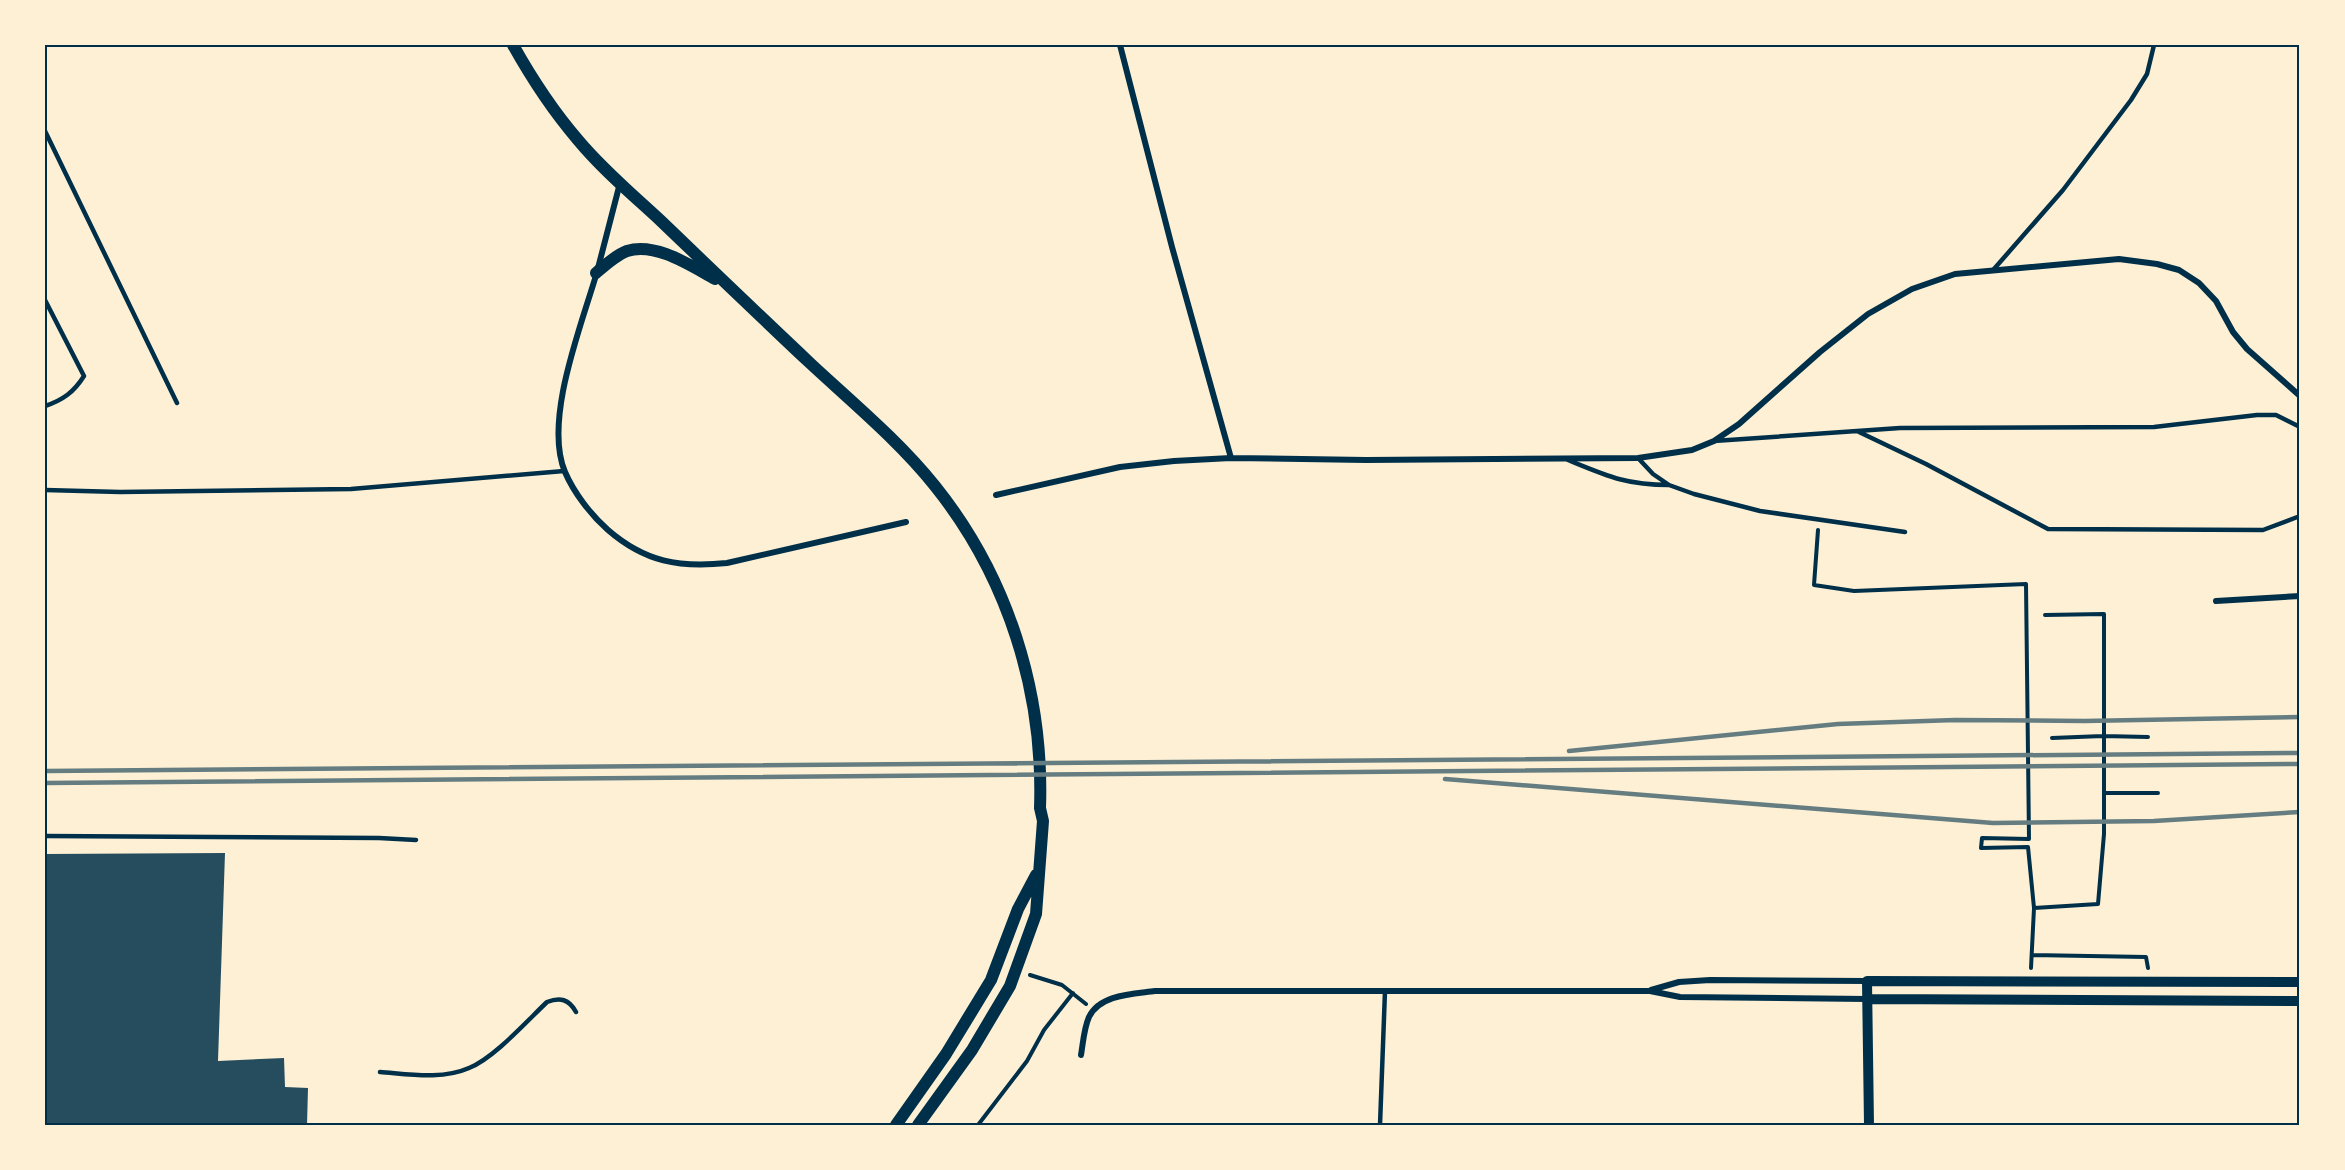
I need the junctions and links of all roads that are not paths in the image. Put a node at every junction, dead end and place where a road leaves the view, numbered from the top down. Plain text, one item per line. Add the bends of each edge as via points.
1 (513, 45) edge
2 (1120, 45) edge
3 (2154, 45) edge
4 (45, 131) edge
5 (621, 183) junction
6 (1994, 269) junction
7 (596, 273) junction
8 (729, 286) junction
9 (45, 300) edge
10 (2300, 396) edge
11 (177, 403) dead end
12 (45, 406) edge
13 (2300, 427) edge
14 (1856, 431) junction
15 (1714, 441) junction
16 (1231, 458) junction
17 (1638, 458) junction
18 (1566, 459) junction
19 (564, 471) junction
20 (1669, 485) junction
21 (45, 490) edge
22 (996, 495) dead end
23 (2300, 516) edge
24 (906, 522) dead end
25 (1905, 532) dead end
26 (2300, 596) edge
27 (2216, 601) dead end
28 (45, 836) edge
29 (416, 840) dead end
30 (1038, 872) junction
31 (1867, 981) junction
32 (2300, 982) edge
33 (1650, 990) junction
34 (1385, 991) junction
35 (1867, 999) junction
36 (2300, 1001) edge
37 (576, 1012) dead end
38 (1081, 1055) dead end
39 (380, 1072) dead end
40 (896, 1125) edge
41 (918, 1125) edge
42 (1380, 1125) edge
43 (1869, 1125) edge

1 - 5 main road via 557,113
2 - 16 street
3 - 6 lane via 2146,74 2131,100 2063,190
4 - 11 lane
5 - 7 street
5 - 8 main road
6 - 10 street via 2119,259 2179,270 2216,301 2247,349
6 - 15 street via 1955,274 1923,285 1868,315
7 - 8 main road via 628,251 645,250 673,258
7 - 19 street via 559,415
8 - 30 main road via 879,427 934,485 962,522 988,570 1011,619 1028,672 1038,726 1043,821
9 - 12 lane via 84,376 74,392
13 - 14 lane via 2276,415 2257,415 2154,427
14 - 15 lane
14 - 23 lane via 2048,529 2263,530
15 - 17 street via 1692,450
16 - 18 street
16 - 22 street via 1120,467
17 - 18 street
17 - 20 lane
18 - 20 lane via 1618,480
19 - 21 lane via 351,489
19 - 24 street via 580,498 621,541 649,557 675,564 727,563
20 - 25 lane via 1760,511
26 - 27 street
28 - 29 lane
30 - 40 main road via 1018,909 991,981
30 - 41 main road via 1036,914 1010,986 972,1050
31 - 32 street
31 - 33 street via 1710,980 1679,982
31 - 35 street
33 - 34 street
33 - 35 street via 1680,997
34 - 38 street via 1155,992 1122,996 1110,999 1090,1016
34 - 42 lane
35 - 36 street
35 - 43 street
37 - 39 lane via 563,999 548,1002 483,1061 468,1069 432,1075

